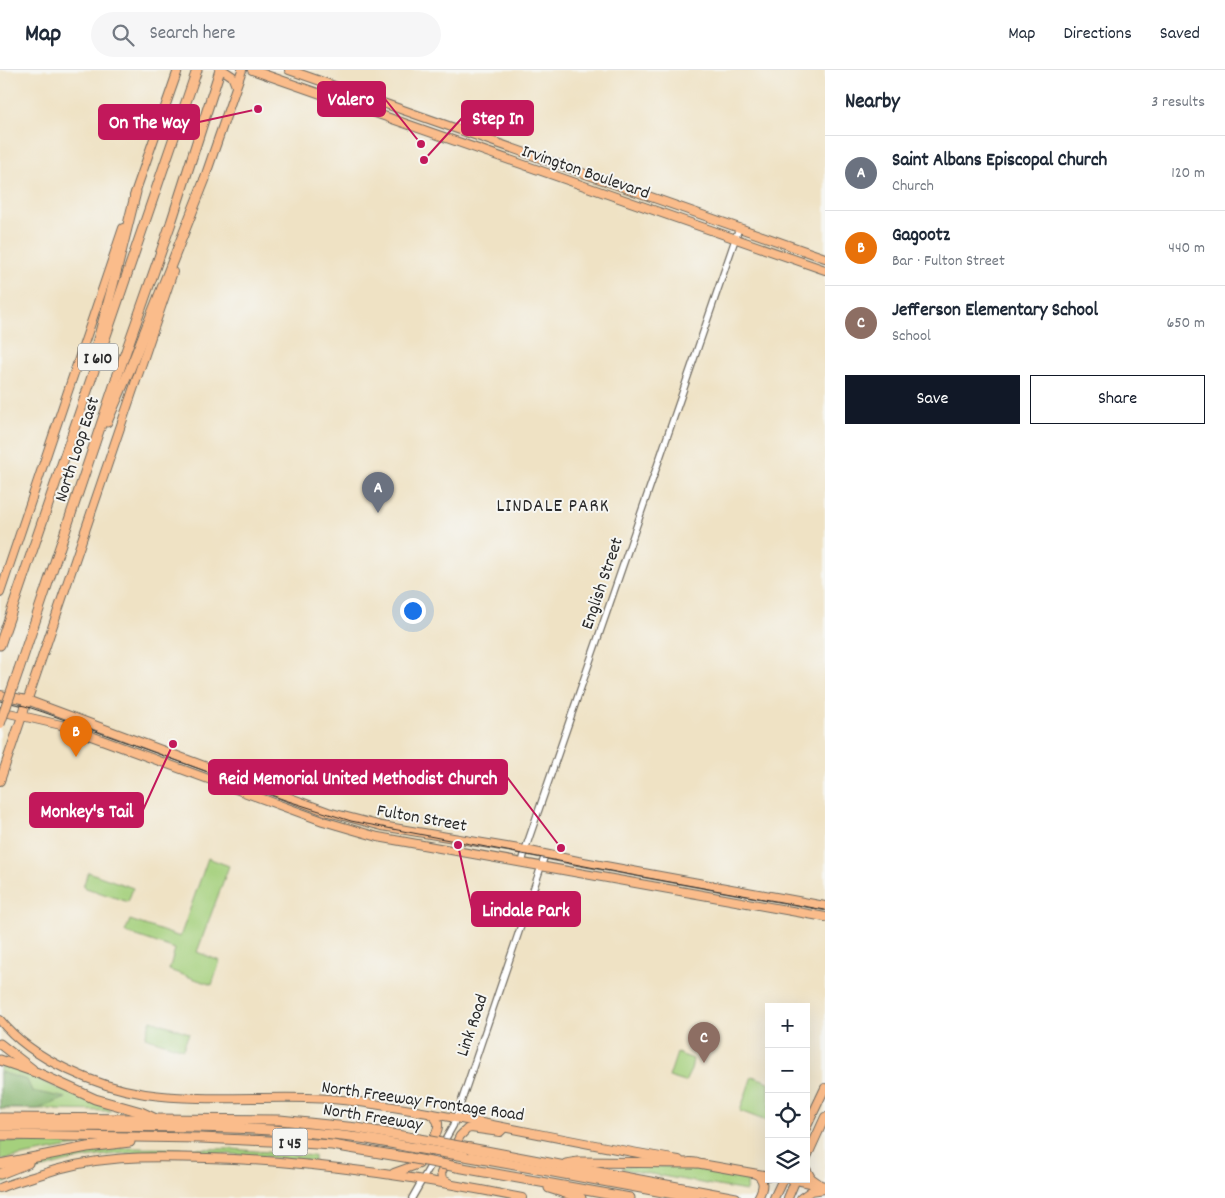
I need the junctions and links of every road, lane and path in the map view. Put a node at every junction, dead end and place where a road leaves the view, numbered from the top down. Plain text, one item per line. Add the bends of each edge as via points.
1 (178, 70) edge
2 (191, 70) edge
3 (196, 70) edge
4 (242, 70) edge
5 (252, 70) edge
6 (289, 70) edge
7 (220, 72) edge
8 (191, 88) junction
9 (236, 88) junction
10 (205, 179) junction
11 (136, 192) junction
12 (740, 228) junction
13 (736, 239) junction
14 (825, 258) edge
15 (825, 270) edge
16 (67, 449) junction
17 (86, 470) junction
18 (0, 593) edge
19 (0, 645) edge
20 (0, 695) edge
21 (27, 700) junction
22 (0, 712) edge
23 (22, 716) junction
24 (0, 724) edge
25 (0, 781) edge
26 (525, 850) junction
27 (545, 855) junction
28 (522, 864) junction
29 (542, 866) junction
30 (825, 906) edge
31 (825, 917) edge
32 (0, 1020) edge
33 (0, 1044) edge
34 (0, 1060) edge
35 (38, 1074) junction
36 (825, 1088) edge
37 (430, 1114) junction
38 (825, 1117) edge
39 (0, 1118) edge
40 (455, 1118) junction
41 (158, 1120) junction
42 (810, 1120) edge
43 (0, 1126) edge
44 (504, 1128) junction
45 (0, 1135) edge
46 (168, 1138) junction
47 (417, 1143) junction
48 (810, 1150) edge
49 (50, 1155) junction
50 (696, 1163) junction
51 (0, 1164) edge
52 (558, 1165) junction
53 (752, 1172) junction
54 (0, 1174) edge
55 (390, 1174) junction
56 (765, 1175) edge
57 (510, 1176) junction
58 (810, 1176) edge
59 (422, 1180) junction
60 (781, 1183) edge
61 (794, 1183) edge
62 (807, 1183) edge
63 (453, 1186) junction
64 (824, 1187) edge
65 (0, 1188) edge
66 (412, 1198) edge
67 (522, 1198) edge
68 (581, 1198) edge
69 (630, 1198) edge
70 (696, 1198) edge
71 (736, 1198) edge
72 (758, 1198) edge
73 (774, 1198) edge
74 (788, 1198) edge
75 (801, 1198) edge

1 - 11 main road
2 - 8 highway
3 - 8 highway, North Loop East / I 610
4 - 9 main road
5 - 13 main road, Irvington Boulevard
6 - 12 main road, Irvington Boulevard
7 - 9 main road via 232,76
7 - 17 highway, North Loop East / I 610
8 - 16 highway, North Loop East / I 610
9 - 10 main road
10 - 17 highway
10 - 21 main road
11 - 16 highway
11 - 18 main road
12 - 13 street, English Street
12 - 14 main road, Irvington Boulevard
13 - 15 main road, Irvington Boulevard
13 - 26 street, English Street
16 - 19 highway, North Loop East / I 610
17 - 24 highway, North Loop East / I 610, bridge
20 - 21 main road, Fulton Street
21 - 23 main road
21 - 26 main road, Fulton Street via 328,812 382,826
22 - 23 main road, Fulton Street
23 - 25 main road
23 - 28 main road, Fulton Street via 61,725 333,824
26 - 27 main road, Fulton Street
26 - 28 street, English Street
27 - 29 street, Link Road
27 - 30 main road, Fulton Street
28 - 29 main road, Fulton Street
29 - 31 main road, Fulton Street
29 - 40 street, Link Road
32 - 37 main road, North Freeway Frontage Road via 22,1042 48,1060 93,1081 129,1091 176,1097 359,1102
33 - 35 highway
34 - 35 highway
35 - 41 highway via 95,1099
36 - 42 main road
37 - 40 main road, North Freeway Frontage Road
37 - 55 main road via 436,1118 438,1131 419,1164
38 - 48 main road
39 - 41 highway, North Freeway / I 45
40 - 44 main road, North Freeway Frontage Road
40 - 59 street, Link Road
41 - 47 highway, North Freeway / I 45 via 280,1120 357,1128
43 - 47 highway, North Freeway via 225,1128
44 - 50 main road, North Freeway Frontage Road
44 - 63 main road via 500,1132 471,1128 462,1134 441,1173 442,1179
45 - 46 highway, North Freeway / I 45
46 - 49 highway via 87,1147
46 - 57 highway, North Freeway / I 45, bridge via 332,1145
47 - 52 highway, North Freeway / I 45, bridge via 470,1148
47 - 70 highway, North Freeway, bridge via 465,1156
49 - 51 highway
49 - 54 highway
50 - 52 highway via 578,1162
50 - 53 main road, North Freeway Frontage Road
52 - 71 highway, North Freeway / I 45
53 - 56 main road, North Freeway Frontage Road
53 - 72 main road via 762,1181 763,1188
55 - 59 main road
55 - 65 main road via 264,1159 129,1157 94,1160 48,1171
57 - 68 highway
57 - 69 highway, North Freeway / I 45
58 - 64 main road
59 - 63 main road
59 - 66 street, Link Road
60 - 73 main road
61 - 74 main road
62 - 64 main road
63 - 67 main road
64 - 75 main road via 811,1190

